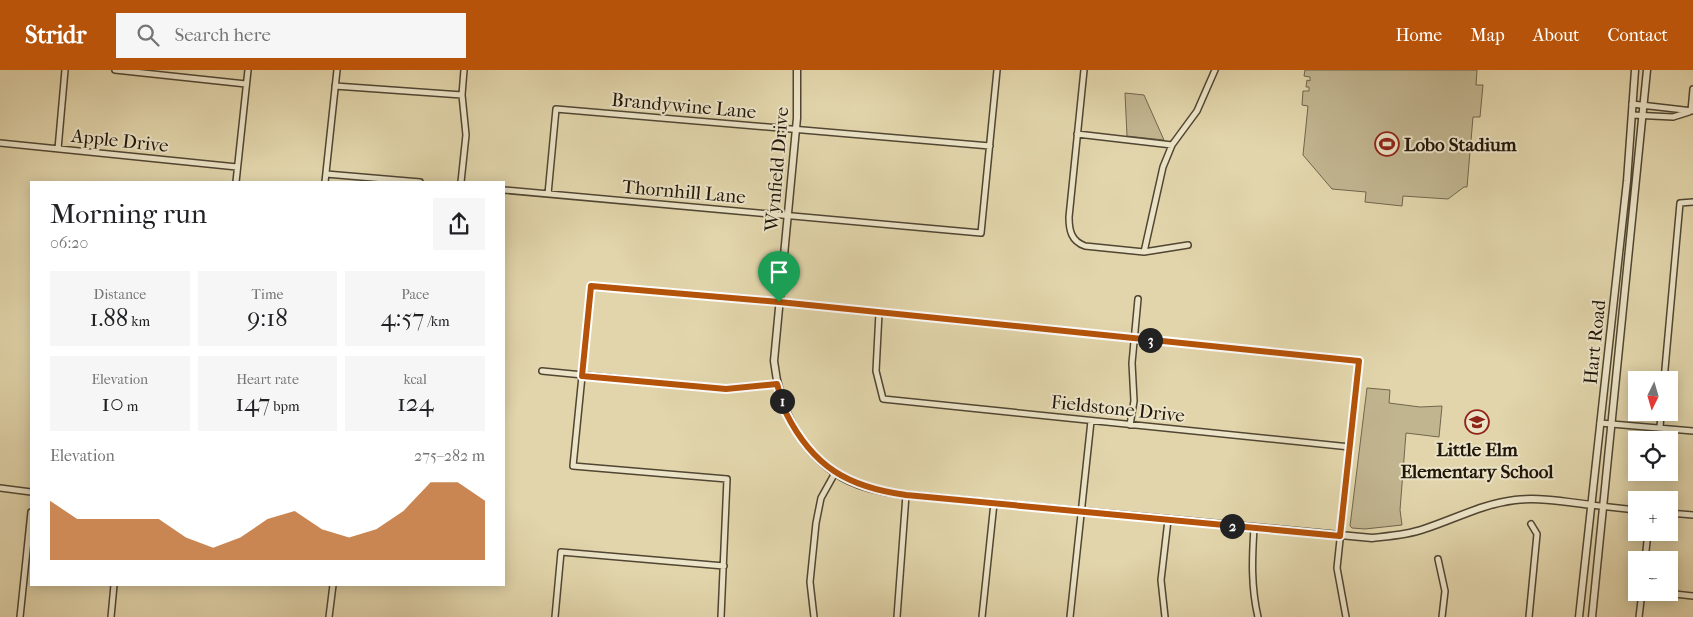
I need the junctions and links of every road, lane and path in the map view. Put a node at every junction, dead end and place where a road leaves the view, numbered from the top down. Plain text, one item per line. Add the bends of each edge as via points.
1 (65, 70) edge
2 (115, 70) edge
3 (248, 70) edge
4 (337, 70) edge
5 (464, 70) edge
6 (797, 70) edge
7 (997, 70) edge
8 (1084, 70) edge
9 (1215, 70) edge
10 (1635, 70) edge
11 (1646, 70) edge
12 (246, 84) junction
13 (335, 86) junction
14 (1693, 89) edge
15 (462, 95) junction
16 (1632, 104) junction
17 (1644, 105) junction
18 (1692, 111) edge
19 (1632, 115) junction
20 (1642, 116) junction
21 (795, 130) junction
22 (1077, 134) junction
23 (0, 143) edge
24 (1172, 145) junction
25 (990, 146) junction
26 (58, 149) junction
27 (237, 167) junction
28 (326, 174) junction
29 (236, 181) edge
30 (325, 181) edge
31 (408, 181) edge
32 (462, 181) edge
33 (505, 190) edge
34 (548, 194) junction
35 (1693, 202) edge
36 (787, 216) junction
37 (1188, 245) dead end
38 (1144, 252) junction
39 (1617, 272) junction
40 (1626, 273) junction
41 (1138, 299) dead end
42 (779, 302) junction
43 (879, 313) junction
44 (1134, 338) junction
45 (542, 371) dead end
46 (1665, 371) edge
47 (582, 376) junction
48 (777, 384) junction
49 (1091, 421) junction
50 (1660, 421) edge
51 (1600, 423) junction
52 (1610, 424) junction
53 (1130, 425) junction
54 (1660, 428) junction
55 (1693, 431) edge
56 (1350, 447) junction
57 (835, 473) junction
58 (0, 488) edge
59 (30, 492) edge
60 (906, 495) junction
61 (994, 504) junction
62 (1591, 505) junction
63 (1603, 507) junction
64 (1628, 509) edge
65 (1081, 512) junction
66 (1678, 514) edge
67 (1693, 515) edge
68 (1168, 520) junction
69 (30, 522) edge
70 (1531, 524) dead end
71 (1254, 528) junction
72 (1340, 536) junction
73 (1438, 559) dead end
74 (724, 566) junction
75 (114, 586) edge
76 (333, 586) edge
77 (1678, 594) edge
78 (1693, 596) edge
79 (1641, 601) edge
80 (20, 617) edge
81 (111, 617) edge
82 (329, 617) edge
83 (555, 617) edge
84 (721, 617) edge
85 (814, 617) edge
86 (897, 617) edge
87 (982, 617) edge
88 (1070, 617) edge
89 (1165, 617) edge
90 (1258, 617) edge
91 (1346, 617) edge
92 (1442, 617) edge
93 (1530, 617) edge
94 (1579, 617) edge
95 (1592, 617) edge
96 (1639, 617) edge

1 - 26 street
2 - 12 street
3 - 12 street
4 - 13 street
5 - 15 street
6 - 21 street, Wynfield Drive
7 - 25 street
8 - 22 street
9 - 24 street via 1197,111
10 - 16 street, Hart Road
11 - 17 street, Hart Road
12 - 27 street
13 - 15 street
13 - 28 street
14 - 18 street
15 - 32 street via 466,135
16 - 17 street
16 - 19 street, Hart Road
17 - 18 street
17 - 20 street, Hart Road
18 - 20 street via 1673,117
19 - 20 street
19 - 39 street, Hart Road
20 - 40 street, Hart Road
21 - 25 street, Brandywine Lane
21 - 34 street, Brandywine Lane via 556,109
21 - 36 street, Wynfield Drive
22 - 24 street
22 - 38 street via 1069,217 1072,236 1085,246
23 - 26 street, Apple Drive
24 - 38 street via 1160,175
25 - 36 street, Thornhill Lane via 981,233
26 - 27 street, Apple Drive
27 - 29 street
28 - 30 street
28 - 31 street
33 - 34 street, Thornhill Lane
34 - 36 street, Thornhill Lane
35 - 46 street via 1680,203
36 - 42 street, Wynfield Drive
37 - 38 street
39 - 40 street
39 - 51 street, Hart Road
40 - 52 street, Hart Road
41 - 44 street
42 - 43 street
42 - 47 street via 591,286
42 - 48 street, Wynfield Drive via 774,361
43 - 44 street
43 - 49 street, Fieldstone Drive via 876,371 883,399
44 - 53 street via 1134,401
44 - 56 street via 1359,361
45 - 47 street
47 - 48 street via 726,389
47 - 74 street via 573,466 727,480
48 - 57 street, Wynfield Drive via 786,412 801,437
49 - 53 street, Fieldstone Drive
49 - 65 street
50 - 54 street
51 - 52 street
51 - 62 street, Hart Road
52 - 54 street
52 - 63 street, Hart Road
53 - 56 street, Fieldstone Drive
54 - 55 street
56 - 72 street
57 - 60 street, Wynfield Drive via 862,486
57 - 85 street via 821,498 816,523 810,582
58 - 59 street
60 - 61 street, Wynfield Drive
60 - 86 street
61 - 65 street, Wynfield Drive
61 - 87 street
62 - 63 street
62 - 72 street, Wynfield Drive via 1516,500 1487,506 1401,535 1372,538
62 - 94 street, Hart Road
63 - 64 street
63 - 95 street, Hart Road
65 - 68 street, Wynfield Drive
65 - 88 street
66 - 67 street
68 - 71 street, Wynfield Drive
68 - 89 street via 1162,580
69 - 80 street
70 - 93 street via 1537,534
71 - 72 street, Wynfield Drive
71 - 90 street via 1252,586
72 - 91 street via 1338,568
73 - 92 street via 1445,591
74 - 83 street via 562,552
74 - 84 street
75 - 81 street
76 - 82 street
77 - 78 street
79 - 96 street

